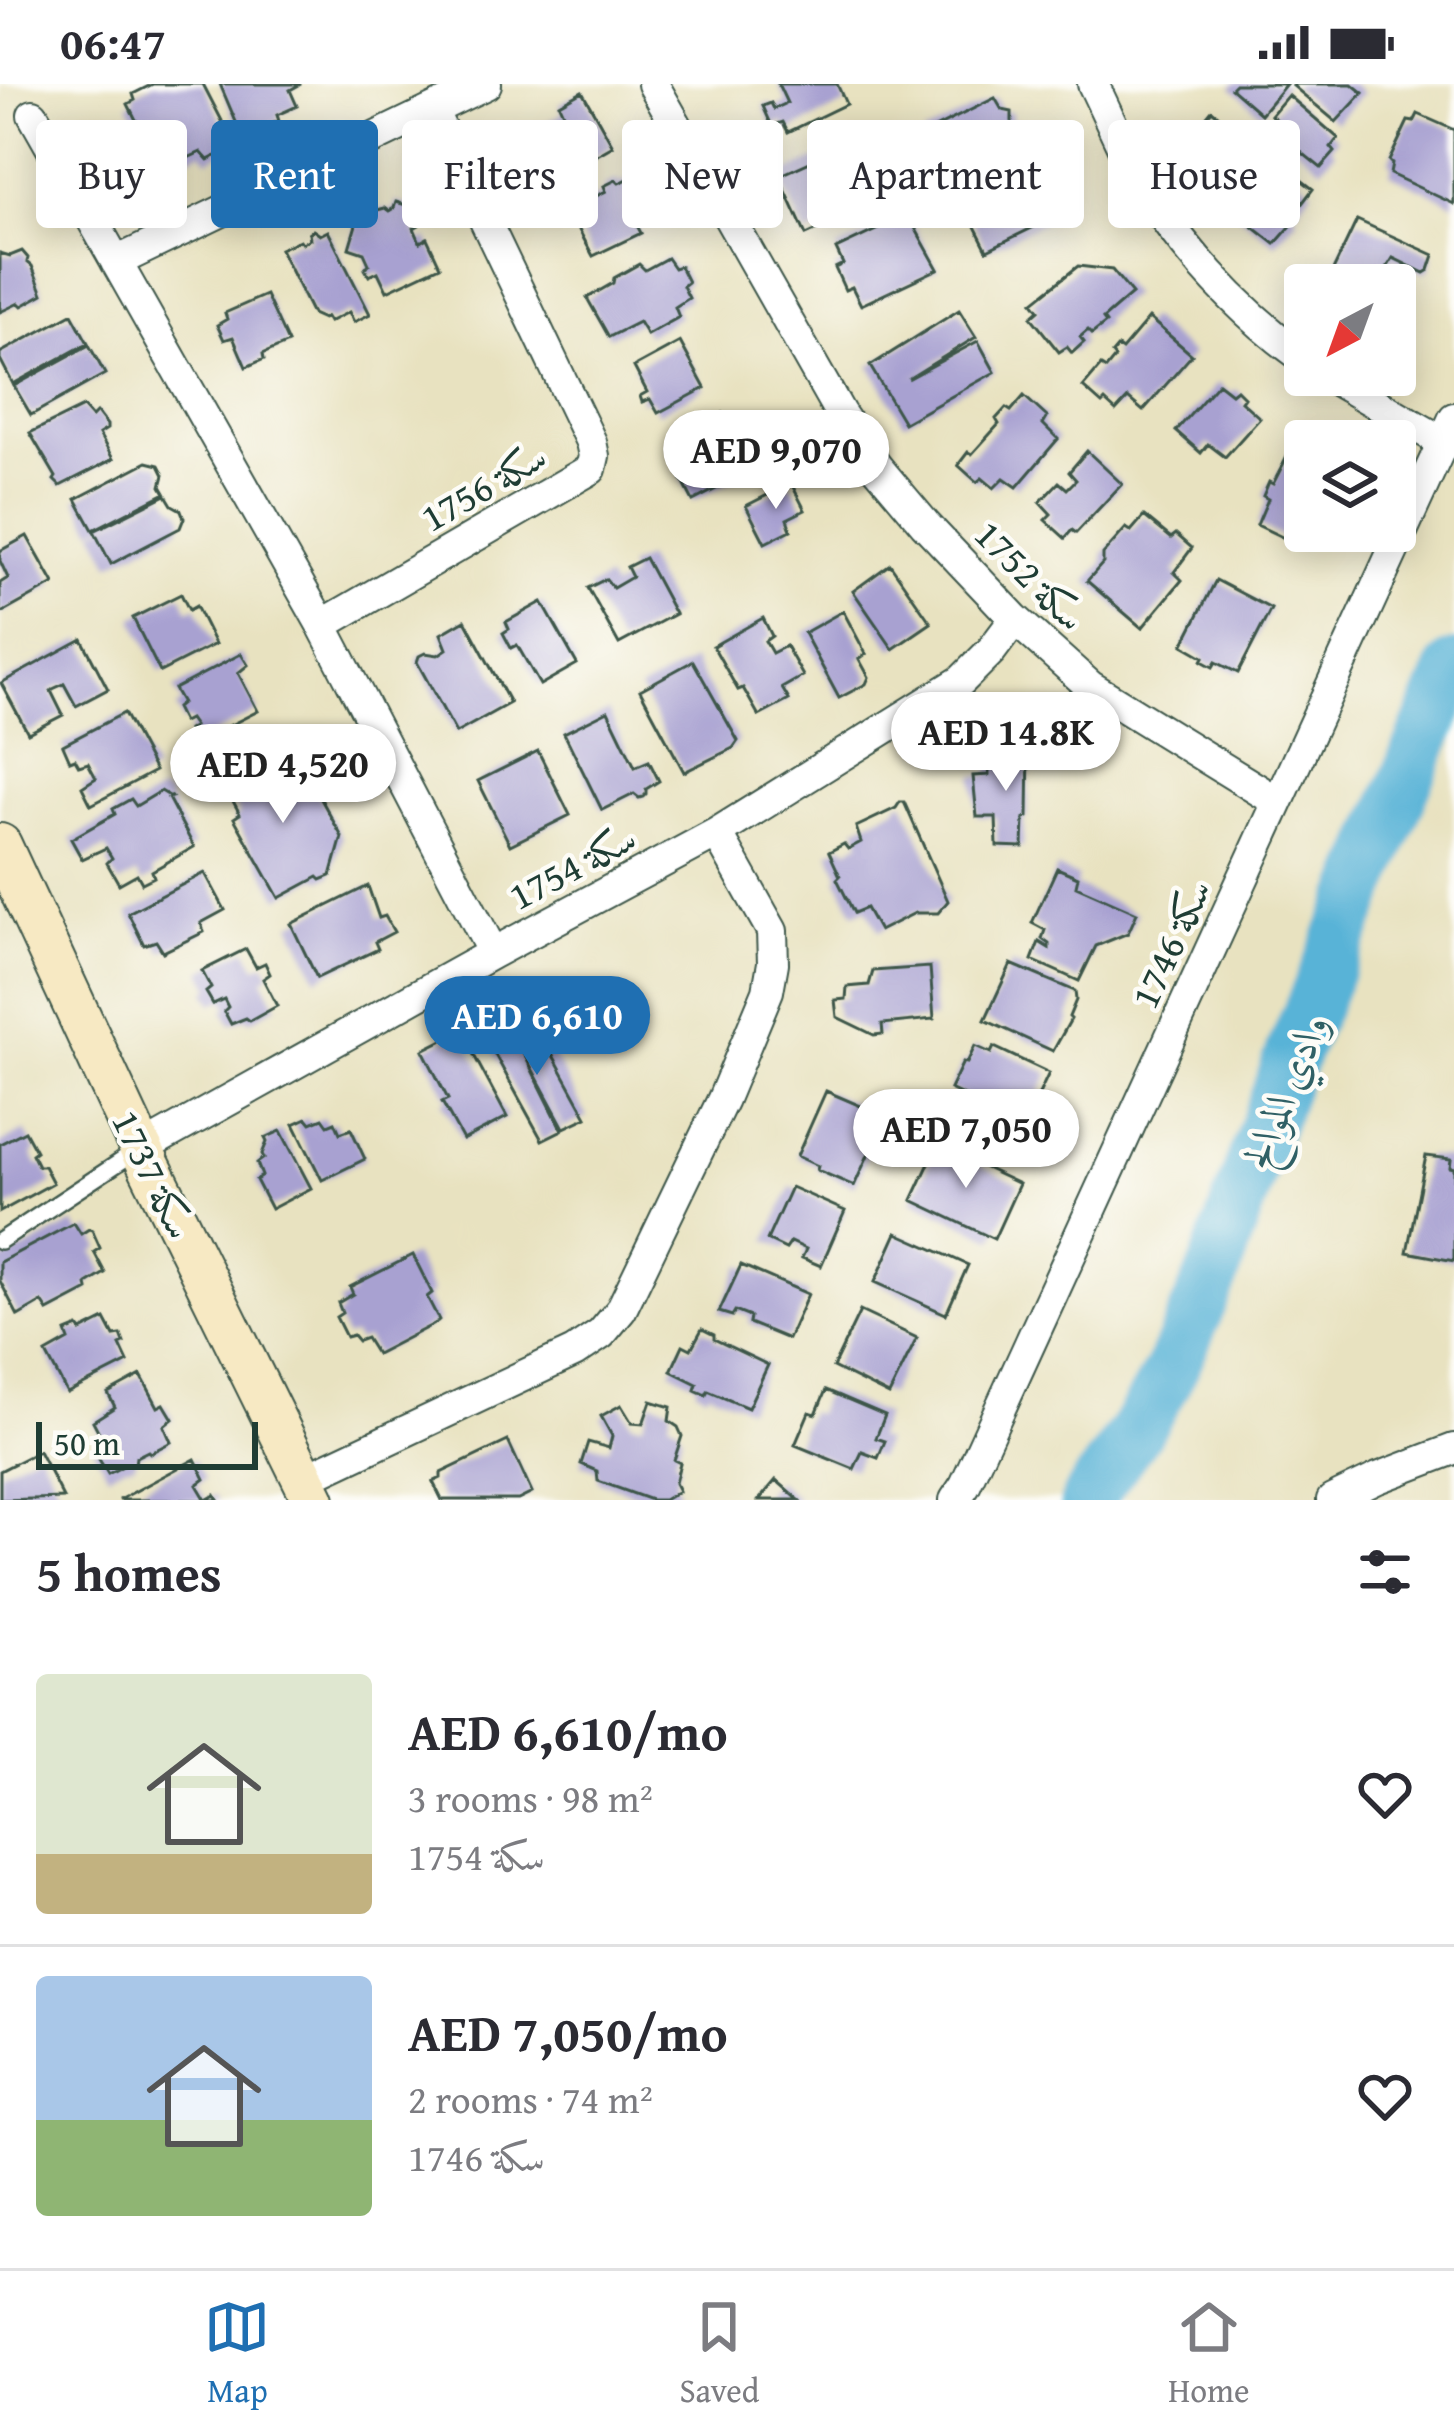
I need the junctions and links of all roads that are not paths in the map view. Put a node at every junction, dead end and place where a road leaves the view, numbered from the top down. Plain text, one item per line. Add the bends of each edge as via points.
1 (486, 84) edge
2 (653, 84) edge
3 (1105, 88) edge
4 (432, 110) junction
5 (33, 116) dead end
6 (116, 262) junction
7 (1284, 344) edge
8 (1374, 396) edge
9 (1449, 430) edge
10 (1015, 619) junction
11 (322, 626) junction
12 (1278, 802) junction
13 (717, 833) junction
14 (0, 845) edge
15 (493, 953) junction
16 (141, 1149) junction
17 (0, 1240) edge
18 (1454, 1449) edge
19 (309, 1490) edge
20 (955, 1500) edge
21 (1332, 1500) edge

1 - 4 street
2 - 10 street, سكة 1752 via 840,413 925,524
3 - 7 street via 1149,196 1189,250
4 - 6 street
4 - 11 street, سكة 1756 via 594,456 591,469
5 - 6 street
6 - 11 street
8 - 9 street
9 - 12 street, سكة 1746
10 - 12 street, سكة 1752 via 1090,686
10 - 13 street, سكة 1754 via 961,681
11 - 15 street
12 - 20 street, سكة 1746
13 - 15 street, سكة 1754
13 - 19 street via 772,931 768,991 621,1310 574,1352
14 - 16 street, سكة 1737
15 - 16 street, سكة 1754
16 - 17 lane
16 - 19 street, سكة 1737
18 - 21 street

